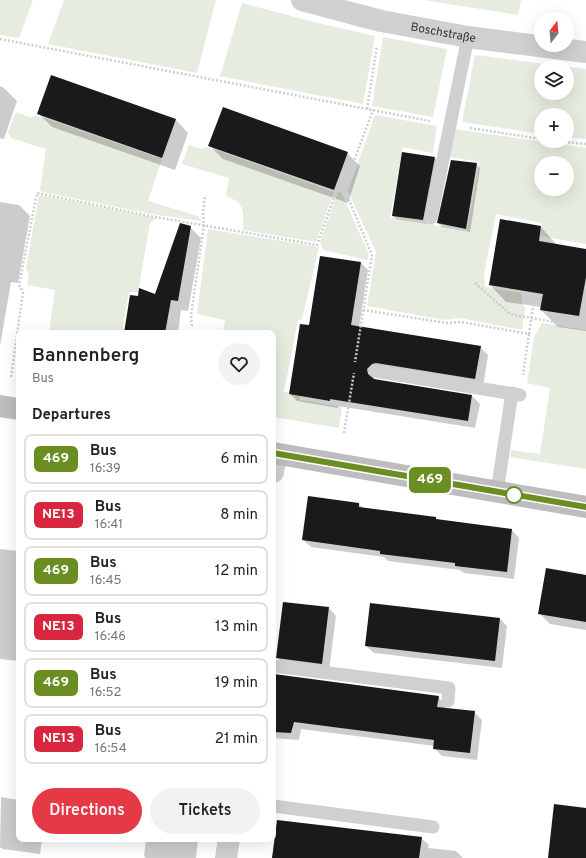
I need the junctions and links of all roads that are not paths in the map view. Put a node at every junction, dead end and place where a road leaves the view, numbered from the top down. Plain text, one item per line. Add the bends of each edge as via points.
1 (302, 0) edge
2 (468, 37) junction
3 (586, 52) edge
4 (431, 218) dead end
5 (375, 371) dead end
6 (0, 406) edge
7 (16, 409) edge
8 (276, 460) edge
9 (497, 492) junction
10 (586, 507) edge
11 (276, 666) edge
12 (448, 701) dead end
13 (276, 806) edge
14 (433, 827) dead end
15 (229, 842) edge
16 (226, 858) edge

1 - 2 street, Boschstraße via 381,21
2 - 3 street, Boschstraße
2 - 4 lane
5 - 9 lane via 516,394
6 - 7 main road
8 - 9 main road
9 - 10 main road
11 - 12 lane via 449,688
13 - 14 lane
15 - 16 street

